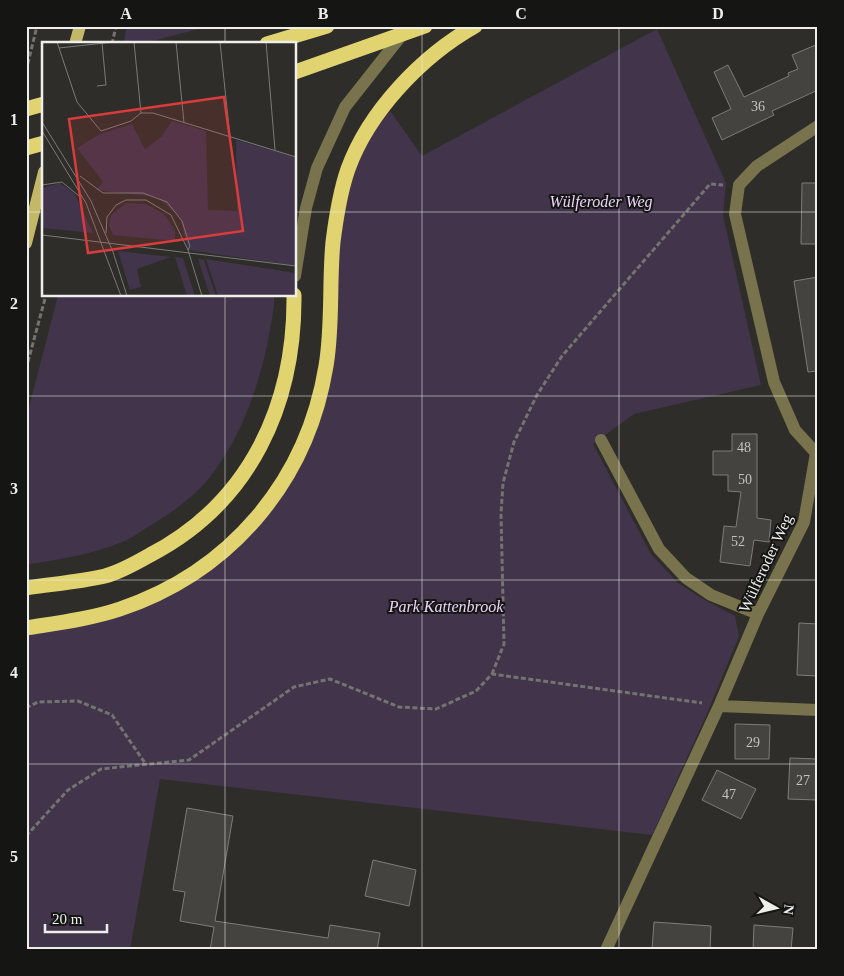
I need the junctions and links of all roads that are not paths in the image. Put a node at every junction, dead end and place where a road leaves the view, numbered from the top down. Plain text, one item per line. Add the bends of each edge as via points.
1 (80, 26) edge
2 (327, 26) edge
3 (425, 26) edge
4 (475, 26) edge
5 (315, 29) edge
6 (400, 36) junction
7 (76, 42) edge
8 (273, 42) edge
9 (296, 72) edge
10 (42, 105) edge
11 (26, 109) edge
12 (818, 126) edge
13 (42, 144) edge
14 (26, 148) edge
15 (42, 180) edge
16 (26, 243) edge
17 (296, 270) edge
18 (294, 296) edge
19 (601, 440) dead end
20 (817, 453) edge
21 (26, 588) edge
22 (758, 614) junction
23 (26, 628) edge
24 (719, 706) junction
25 (818, 710) edge
26 (606, 950) edge

1 - 7 main road
2 - 5 highway
3 - 6 highway
4 - 23 highway via 430,56 404,82 373,122 348,169 334,234 330,340 321,395 288,476 267,506 223,552 174,586 118,610
5 - 8 highway
6 - 9 highway
6 - 17 street via 345,107 317,168 306,208
10 - 11 highway
12 - 20 street, Wülferoder Weg via 757,166 739,186 735,214 774,382 795,430
13 - 14 highway
15 - 16 main road
18 - 21 highway via 291,347 278,409 251,462 213,510 166,547 106,576
19 - 22 street via 659,549 686,578 711,595
20 - 22 street, Wülferoder Weg via 804,522
22 - 24 street, Wülferoder Weg
24 - 25 street
24 - 26 street, Wülferoder Weg

